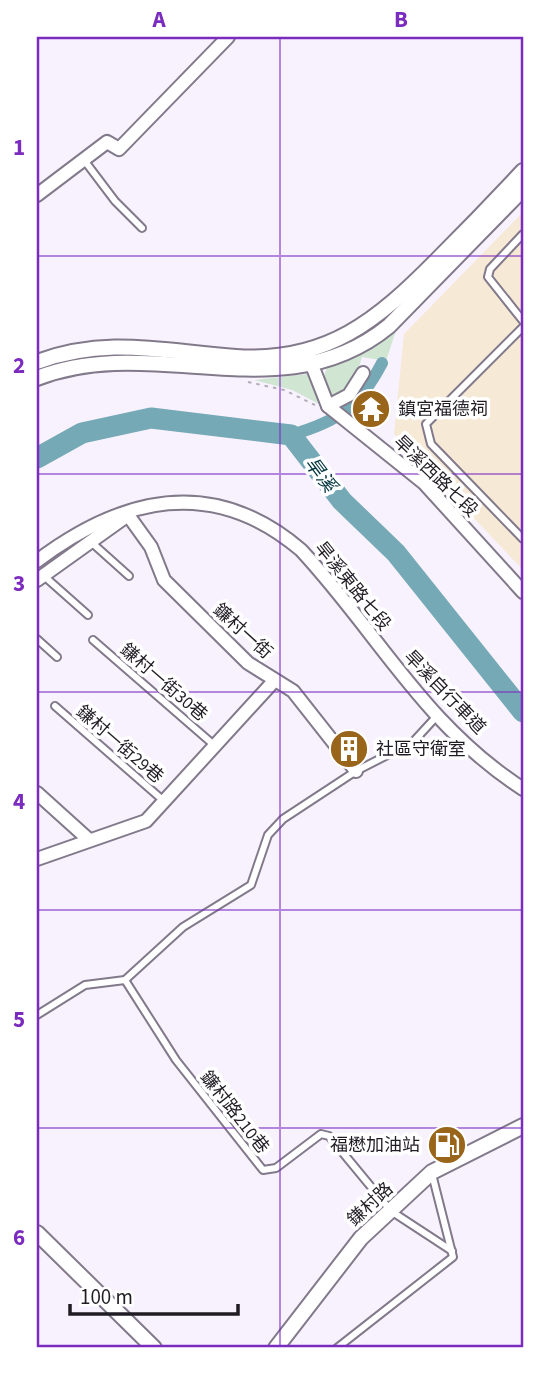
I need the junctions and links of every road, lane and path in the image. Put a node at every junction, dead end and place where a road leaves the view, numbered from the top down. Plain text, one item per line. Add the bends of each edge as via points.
1 (228, 37) edge
2 (83, 160) junction
3 (523, 171) edge
4 (523, 190) edge
5 (37, 195) edge
6 (142, 228) dead end
7 (523, 234) edge
8 (523, 321) edge
9 (523, 327) edge
10 (309, 358) junction
11 (37, 362) edge
12 (363, 373) dead end
13 (37, 378) edge
14 (241, 381) dead end
15 (336, 412) junction
16 (523, 539) edge
17 (90, 541) junction
18 (37, 561) edge
19 (129, 576) dead end
20 (40, 578) edge
21 (523, 592) edge
22 (88, 615) dead end
23 (37, 639) edge
24 (93, 640) dead end
25 (57, 657) dead end
26 (274, 681) junction
27 (55, 706) dead end
28 (436, 717) junction
29 (216, 747) junction
30 (356, 771) junction
31 (523, 789) edge
32 (37, 793) edge
33 (166, 803) junction
34 (88, 839) junction
35 (37, 859) edge
36 (125, 980) junction
37 (37, 1015) edge
38 (523, 1126) edge
39 (432, 1172) junction
40 (391, 1211) junction
41 (37, 1233) edge
42 (452, 1251) junction
43 (154, 1348) edge
44 (276, 1348) edge
45 (337, 1348) edge

1 - 2 street via 120,149 107,142
2 - 5 street
2 - 6 lane
3 - 10 street via 389,306
4 - 10 street via 381,333 346,353
7 - 8 lane via 490,269 488,278
9 - 16 lane via 426,424 431,444
10 - 11 street via 234,357 107,345
10 - 13 street via 252,370 134,361 91,364
10 - 15 street, 旱溪西路七段
12 - 15 street
14 - 15 path via 284,390
15 - 21 street, 旱溪西路七段 via 424,483
17 - 19 lane
17 - 20 street, 鐮村一街
17 - 26 street, 鐮村一街 via 128,516 151,547 164,580 248,663
18 - 28 street, 旱溪東路七段 via 96,522 132,509 178,503 242,513 301,550
20 - 22 lane
23 - 25 lane
24 - 29 lane, 鎌村一街30巷
26 - 29 street, 鐮村一街
26 - 30 street via 293,691
27 - 33 lane, 鎌村一街29巷
28 - 30 lane via 413,742
28 - 31 street, 旱溪東路七段 via 490,767
29 - 33 street, 鐮村一街
30 - 36 lane via 283,819 268,835 251,885 183,927
32 - 34 street
33 - 34 street, 鐮村一街 via 146,821
34 - 35 street, 鐮村一街
36 - 37 lane via 85,985
36 - 40 lane, 鐮村路210巷 via 176,1060 263,1170 276,1168 321,1134 329,1136
38 - 39 street, 鎌村路
39 - 40 street, 鎌村路
39 - 42 lane
40 - 42 lane, 鐮村路210巷
40 - 44 street, 鎌村路 via 361,1238
41 - 43 street
42 - 45 lane via 453,1256

